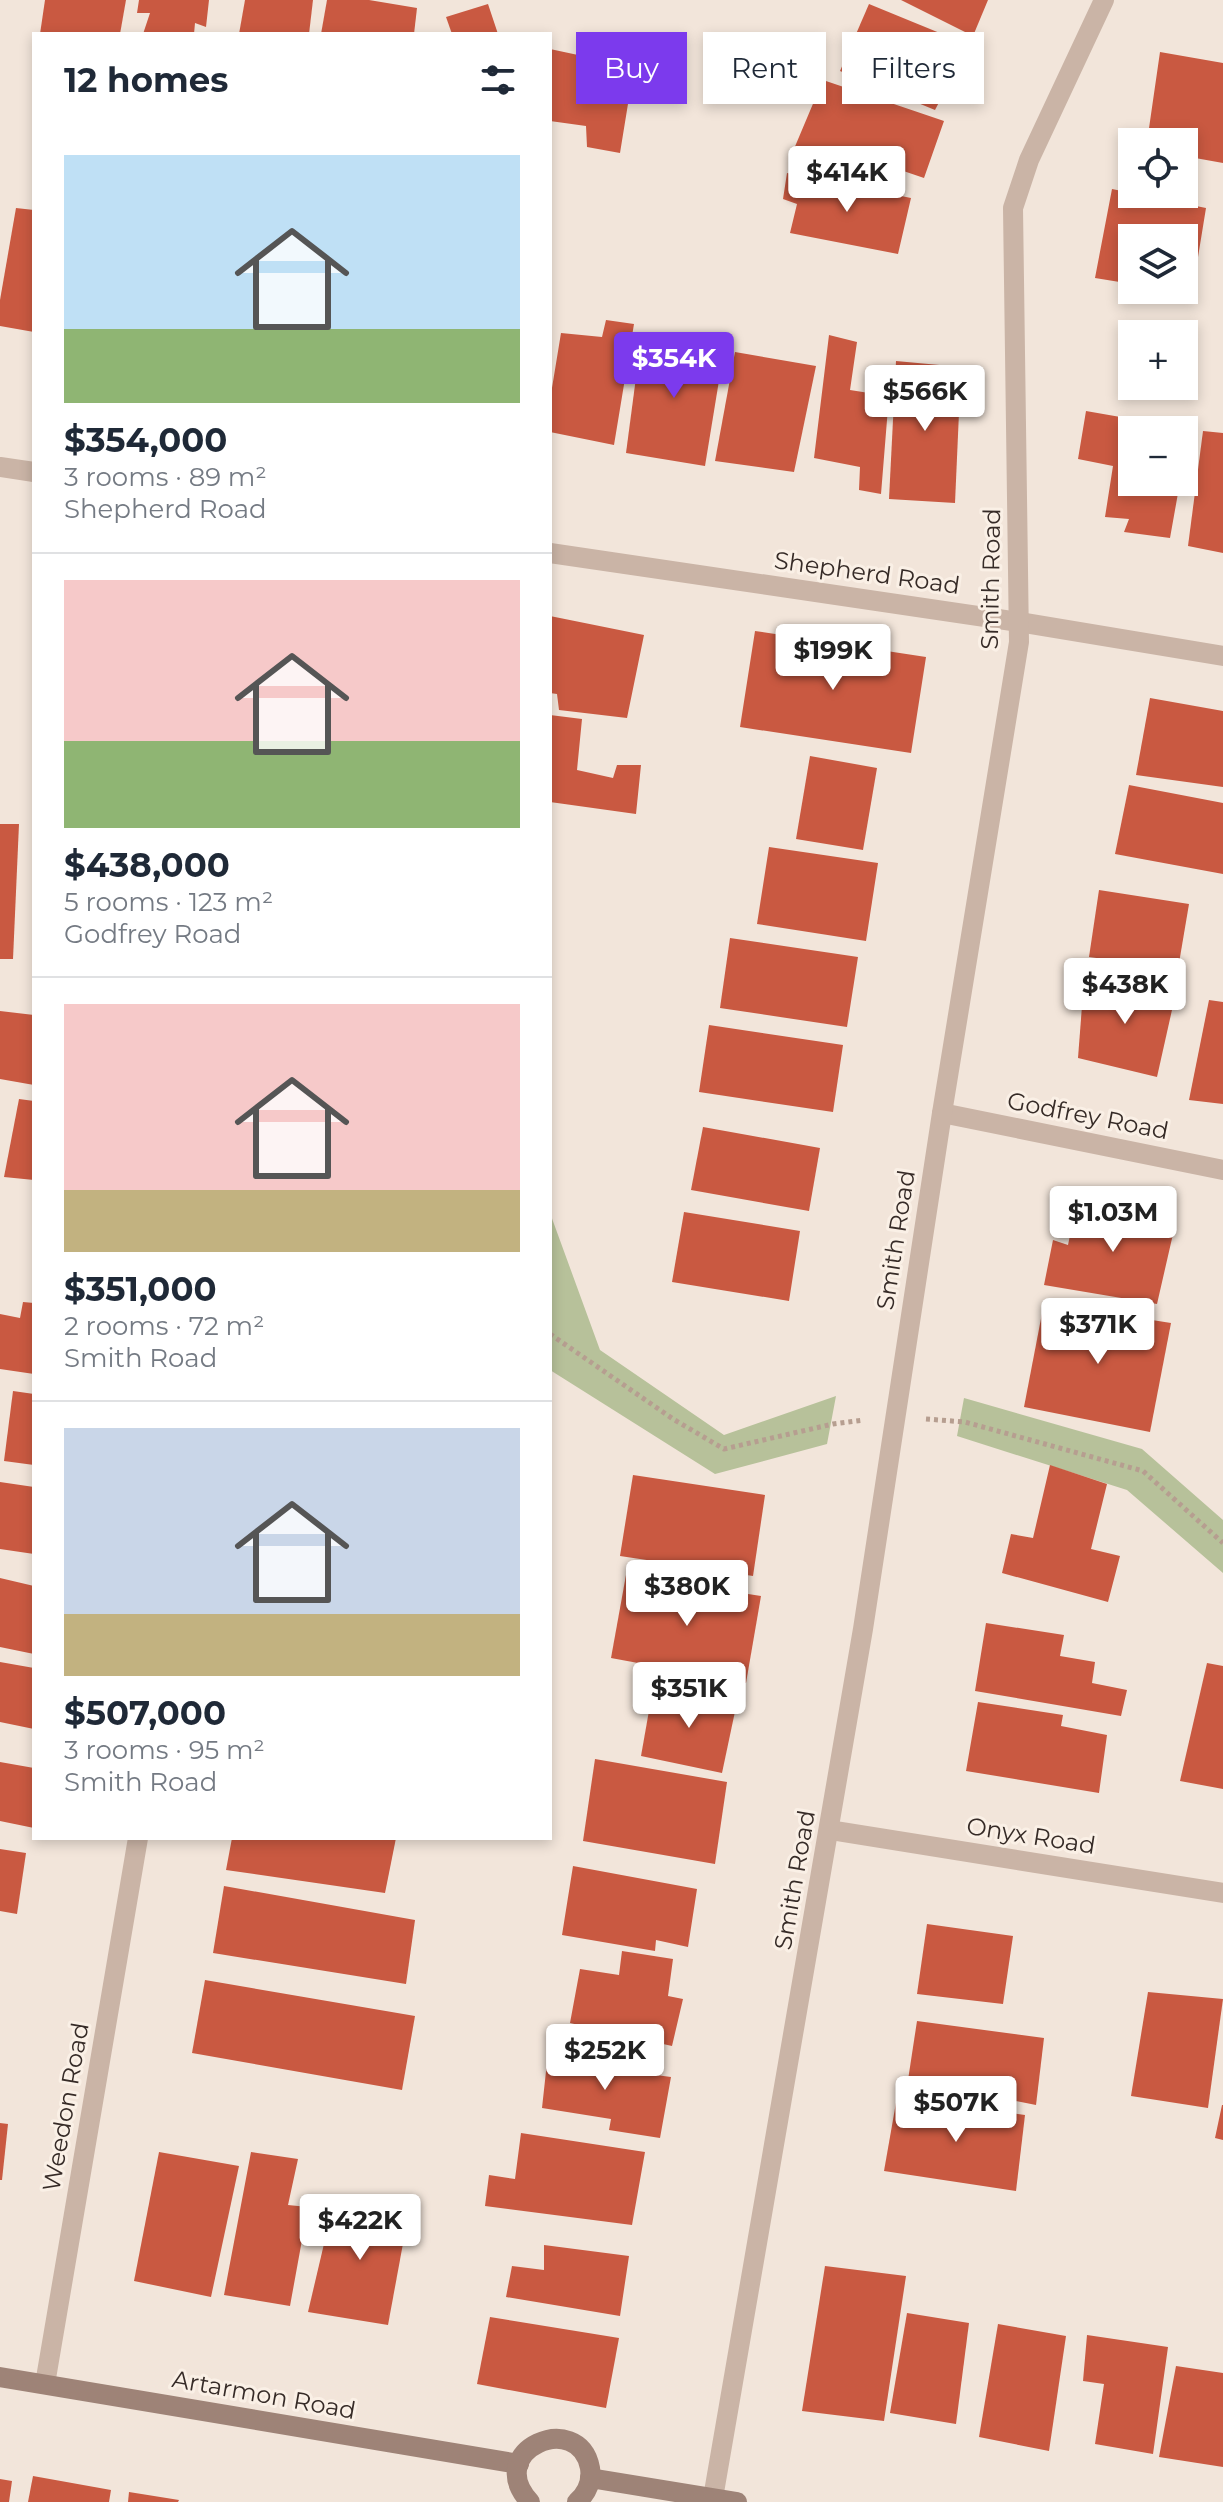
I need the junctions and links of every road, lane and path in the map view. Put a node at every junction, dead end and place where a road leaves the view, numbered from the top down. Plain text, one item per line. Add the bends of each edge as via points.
1 (1104, 0) edge
2 (0, 467) edge
3 (32, 472) edge
4 (552, 553) edge
5 (1019, 622) junction
6 (1223, 656) edge
7 (942, 1113) junction
8 (1223, 1170) edge
9 (830, 1830) junction
10 (138, 1840) edge
11 (1223, 1893) edge
12 (0, 2377) edge
13 (45, 2384) junction
14 (519, 2464) junction
15 (590, 2478) junction
16 (713, 2498) junction
17 (530, 2502) edge
18 (577, 2502) edge
19 (737, 2502) edge

1 - 5 street, Smith Road via 1029,160 1013,208
2 - 3 street
4 - 5 street, Shepherd Road
5 - 6 street, Shepherd Road
5 - 7 street, Smith Road
7 - 8 street, Godfrey Road
7 - 9 street, Smith Road
9 - 11 street, Onyx Road
9 - 16 street, Smith Road
10 - 13 street, Weedon Road
12 - 13 street, Artarmon Road
13 - 14 street, Artarmon Road
14 - 15 street via 530,2447 561,2439 586,2457
14 - 17 street via 519,2484
15 - 16 street
15 - 18 street
16 - 19 street

